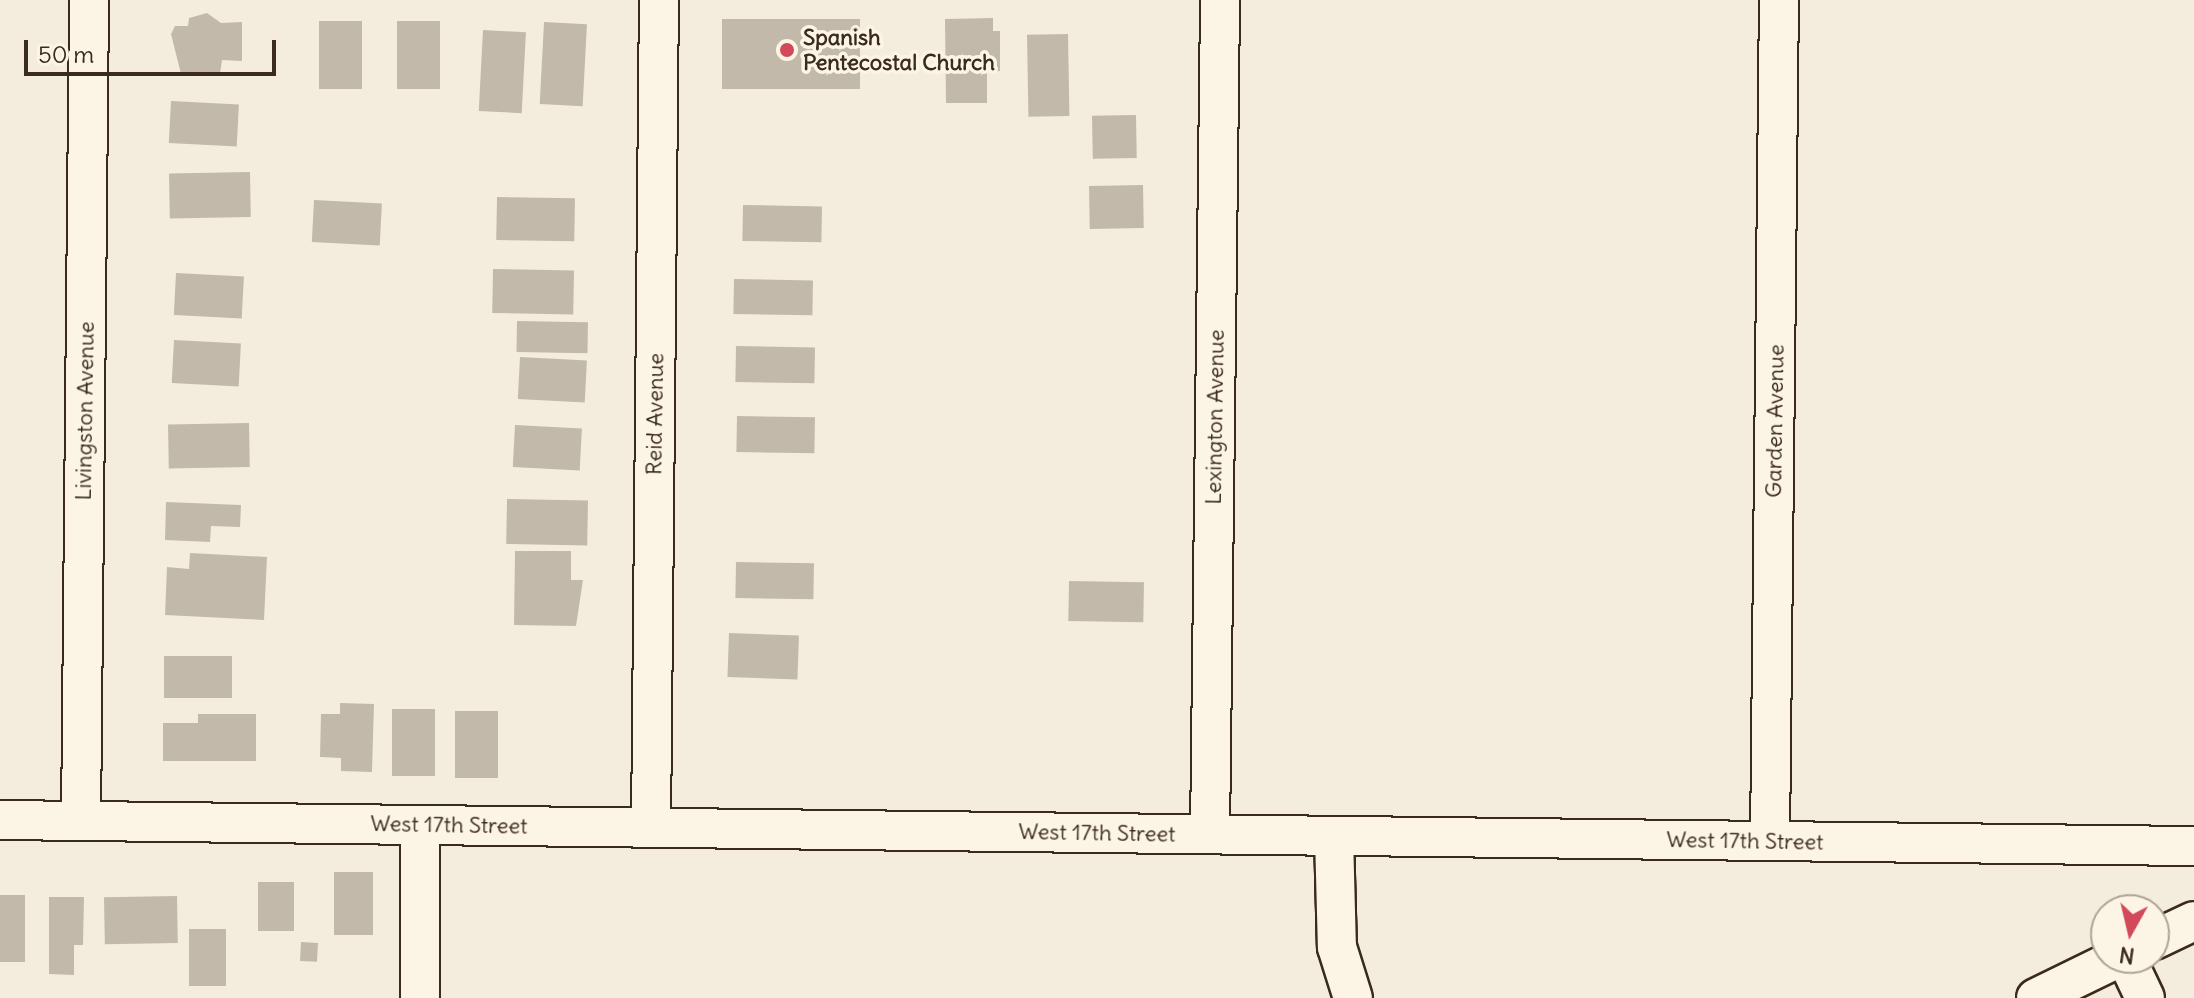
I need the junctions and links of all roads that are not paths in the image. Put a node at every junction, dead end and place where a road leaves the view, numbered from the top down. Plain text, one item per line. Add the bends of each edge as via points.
1 (89, 0) edge
2 (659, 0) edge
3 (1220, 0) edge
4 (1779, 0) edge
5 (0, 820) edge
6 (81, 821) junction
7 (420, 825) junction
8 (651, 828) junction
9 (1210, 834) junction
10 (1334, 836) junction
11 (1770, 841) junction
12 (2194, 846) edge
13 (2194, 921) edge
14 (2170, 932) edge
15 (2090, 972) edge
16 (2134, 974) edge
17 (420, 998) edge
18 (1353, 998) edge
19 (2036, 998) edge
20 (2145, 998) edge

1 - 6 street, Livingston Avenue
2 - 8 street, Reid Avenue
3 - 9 street, Lexington Avenue
4 - 11 street, Garden Avenue
5 - 6 street, West 17th Street
6 - 7 street, West 17th Street
7 - 8 street, West 17th Street
7 - 17 street
8 - 9 street, West 17th Street
9 - 10 street, West 17th Street
10 - 11 street, West 17th Street
10 - 18 street via 1337,947
11 - 12 street, West 17th Street
13 - 14 street
15 - 19 street
16 - 20 street

